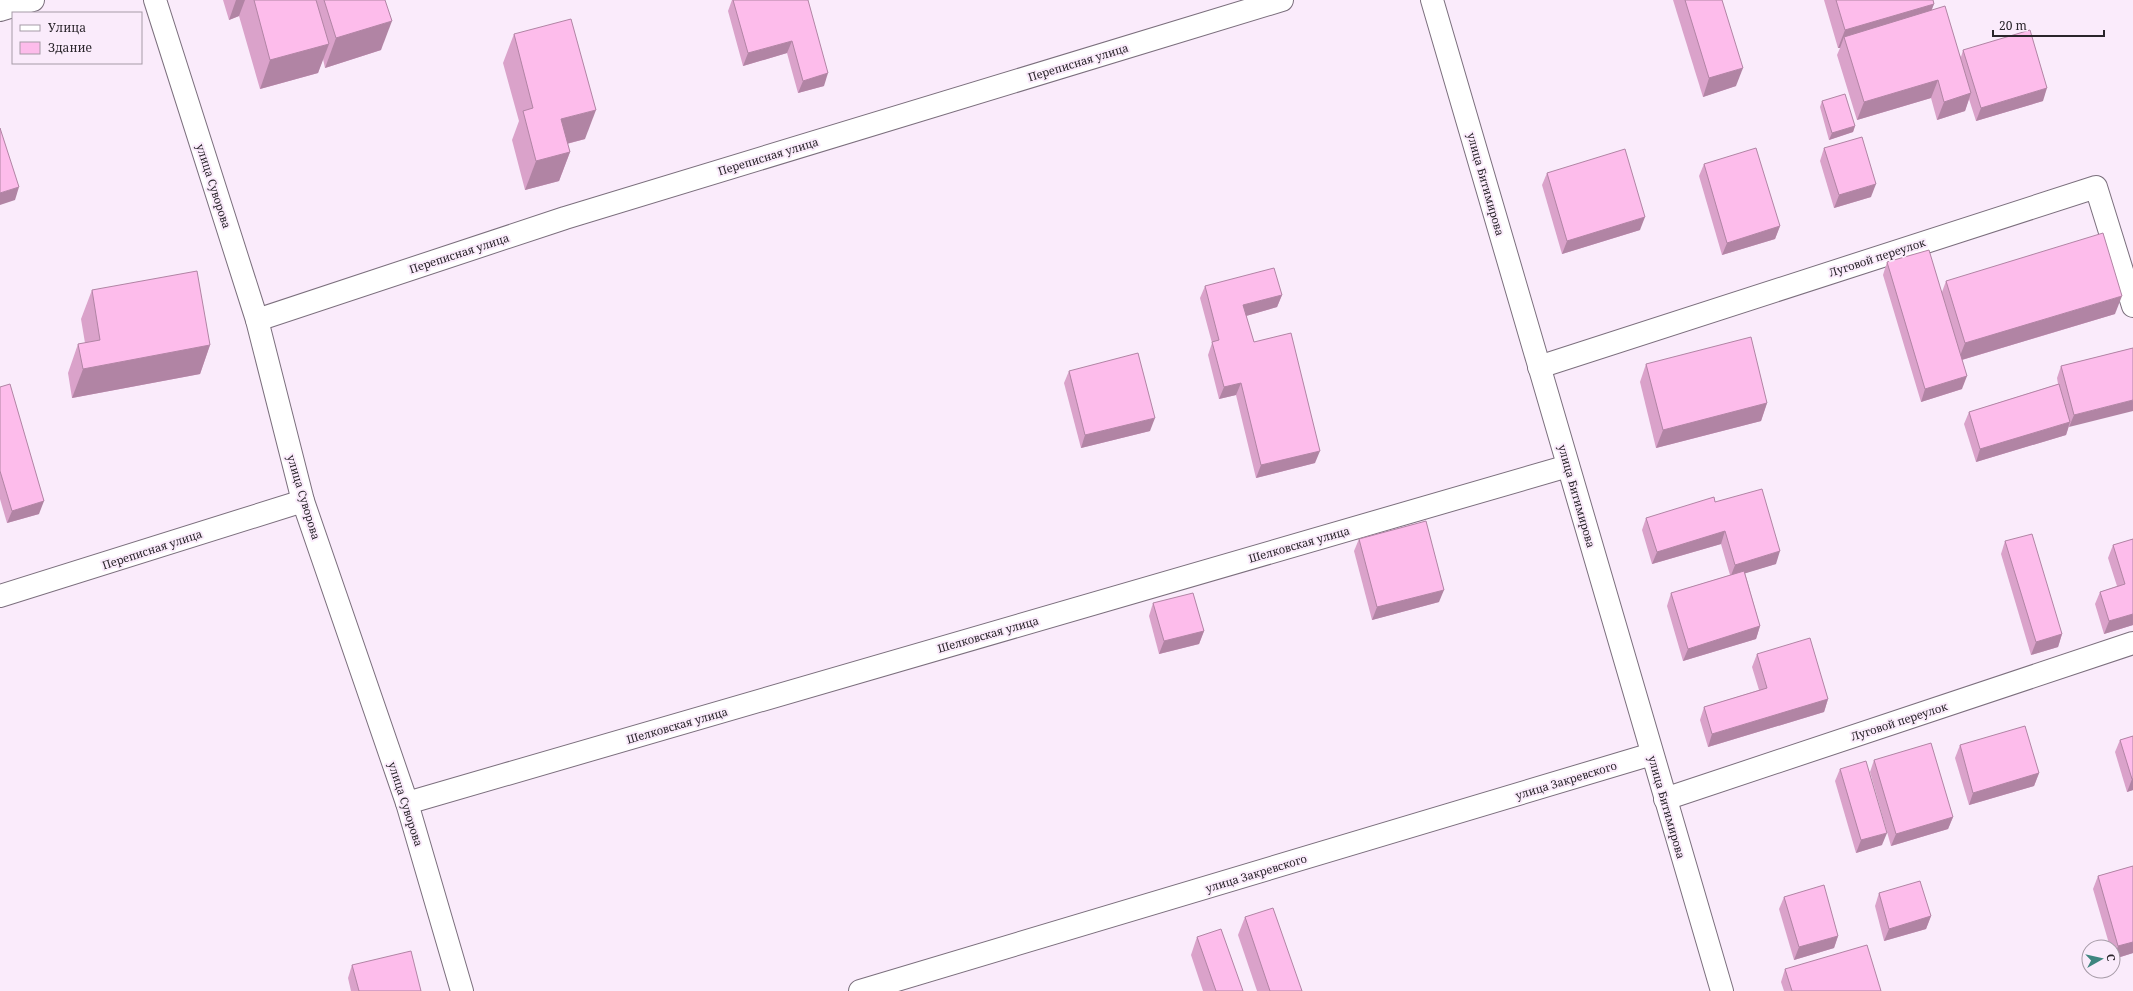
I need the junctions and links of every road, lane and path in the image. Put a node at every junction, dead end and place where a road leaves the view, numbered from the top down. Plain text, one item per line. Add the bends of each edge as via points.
1 (33, 0) edge
2 (155, 0) edge
3 (1282, 0) edge
4 (1432, 0) edge
5 (0, 10) edge
6 (2133, 306) edge
7 (257, 320) junction
8 (1539, 367) junction
9 (1568, 466) junction
10 (303, 501) junction
11 (0, 596) edge
12 (2133, 643) edge
13 (1652, 754) junction
14 (1665, 799) junction
15 (407, 803) junction
16 (462, 991) edge
17 (860, 991) edge
18 (1722, 991) edge

1 - 5 street
2 - 7 street, улица Суворова
3 - 7 street, Переписная улица via 572,216
4 - 8 street, улица Битимирова
6 - 8 street, Луговой переулок via 2096,187
7 - 10 street, улица Суворова
8 - 9 street, улица Битимирова
9 - 13 street, улица Битимирова
9 - 15 street, Шелковская улица
10 - 11 street, Переписная улица
10 - 15 street, улица Суворова
12 - 14 street, Луговой переулок
13 - 14 street, улица Битимирова
13 - 17 street, улица Закревского
14 - 18 street, улица Битимирова
15 - 16 street, улица Суворова

